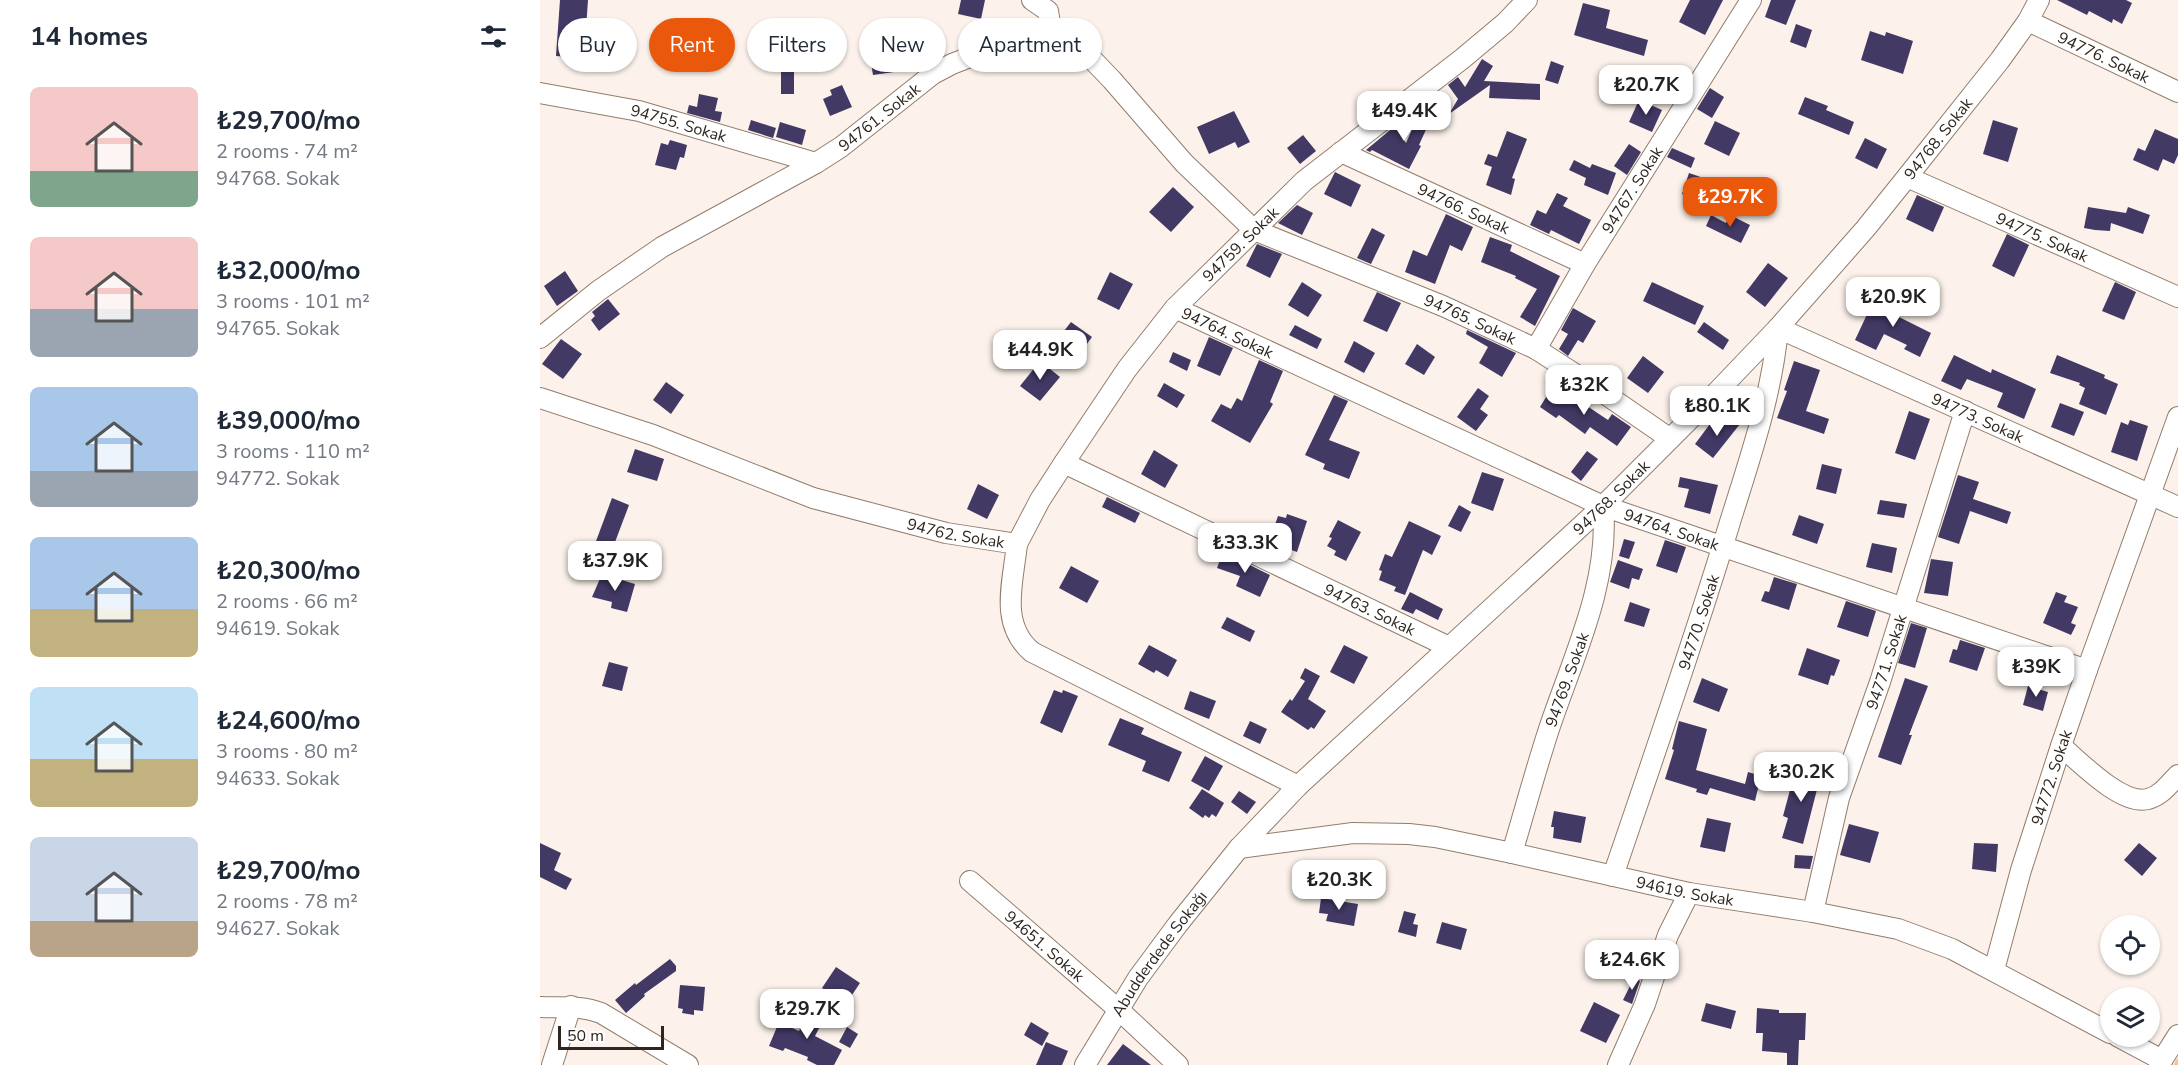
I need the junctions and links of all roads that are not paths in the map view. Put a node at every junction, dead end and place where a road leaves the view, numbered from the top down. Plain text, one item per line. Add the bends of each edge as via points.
1 (1032, 0) edge
2 (1527, 0) edge
3 (1751, 0) edge
4 (2039, 0) edge
5 (1049, 18) edge
6 (2028, 21) junction
7 (958, 62) edge
8 (1102, 70) edge
9 (2178, 92) edge
10 (540, 93) edge
11 (1341, 152) junction
12 (816, 163) junction
13 (1906, 177) junction
14 (1254, 230) junction
15 (1585, 264) junction
16 (2178, 297) edge
17 (1175, 308) junction
18 (1778, 328) junction
19 (540, 338) edge
20 (1536, 350) junction
21 (540, 398) edge
22 (1965, 411) junction
23 (2178, 417) edge
24 (1670, 438) junction
25 (1064, 463) junction
26 (2151, 494) junction
27 (1603, 506) junction
28 (2178, 507) edge
29 (1017, 544) junction
30 (1723, 547) junction
31 (1903, 608) junction
32 (1449, 647) junction
33 (2087, 670) junction
34 (2061, 746) junction
35 (2091, 771) junction
36 (2178, 776) edge
37 (2049, 785) junction
38 (1298, 786) junction
39 (1239, 848) junction
40 (1512, 853) junction
41 (1613, 876) junction
42 (970, 881) dead end
43 (1689, 893) junction
44 (1813, 912) junction
45 (1994, 970) junction
46 (571, 1006) junction
47 (540, 1007) edge
48 (1119, 1010) junction
49 (2100, 1028) edge
50 (2178, 1035) edge
51 (2136, 1047) edge
52 (2161, 1062) edge
53 (552, 1065) edge
54 (688, 1065) edge
55 (1085, 1065) edge
56 (1178, 1065) edge
57 (1618, 1065) edge

1 - 5 street via 1048,11
2 - 11 street, 94759. Sokak via 1471,52
3 - 15 street, 94767. Sokak
4 - 6 street, 94768. Sokak
6 - 9 street, 94776. Sokak
6 - 13 street, 94768. Sokak
7 - 12 street, 94761. Sokak via 916,86
8 - 14 street via 1184,163
10 - 12 street, 94755. Sokak via 639,111
11 - 14 street, 94759. Sokak via 1304,181
11 - 15 street, 94766. Sokak
12 - 19 street, 94761. Sokak via 662,247
13 - 16 street, 94775. Sokak
13 - 18 street, 94768. Sokak
14 - 17 street, 94759. Sokak
14 - 20 street, 94765. Sokak via 1443,306
15 - 20 street, 94767. Sokak
17 - 25 street, 94759. Sokak via 1127,369
17 - 27 street, 94764. Sokak
18 - 22 street, 94773. Sokak
18 - 24 street, 94768. Sokak
18 - 30 street, 94770. Sokak via 1766,403
20 - 24 street, 94765. Sokak
21 - 29 street, 94762. Sokak via 653,435 813,498 946,533
22 - 26 street, 94773. Sokak
22 - 31 street, 94771. Sokak
23 - 26 street, 94772. Sokak
24 - 27 street, 94768. Sokak
25 - 29 street, 94759. Sokak
25 - 32 street, 94763. Sokak
26 - 28 street, 94773. Sokak
26 - 33 street, 94772. Sokak
27 - 30 street, 94764. Sokak
27 - 32 street, 94768. Sokak
27 - 40 street, 94769. Sokak via 1605,528 1600,571
29 - 38 street, 94762. Sokak via 1012,624 1032,652
30 - 31 street, 94764. Sokak
30 - 41 street, 94770. Sokak
31 - 33 street, 94764. Sokak
31 - 44 street, 94771. Sokak via 1839,798
32 - 38 street, 94768. Sokak
33 - 34 street, 94772. Sokak
34 - 35 street
34 - 37 street, 94772. Sokak
35 - 36 street via 2128,798 2137,800 2160,794
35 - 37 street via 2069,774
37 - 45 street, 94772. Sokak
38 - 39 street, 94768. Sokak
39 - 40 street, 94619. Sokak via 1380,832 1435,837
39 - 48 street, Abudderdede Sokağı via 1157,951
40 - 41 street, 94619. Sokak
41 - 43 street, 94619. Sokak
42 - 48 street, 94651. Sokak
43 - 44 street, 94619. Sokak
43 - 57 street via 1668,935 1645,1004
44 - 45 street, 94619. Sokak via 1917,935
45 - 49 street, 94619. Sokak
46 - 47 street
46 - 53 street
46 - 54 street via 601,1013
48 - 55 street, Abudderdede Sokağı
48 - 56 street, 94651. Sokak
50 - 52 street
51 - 52 street

